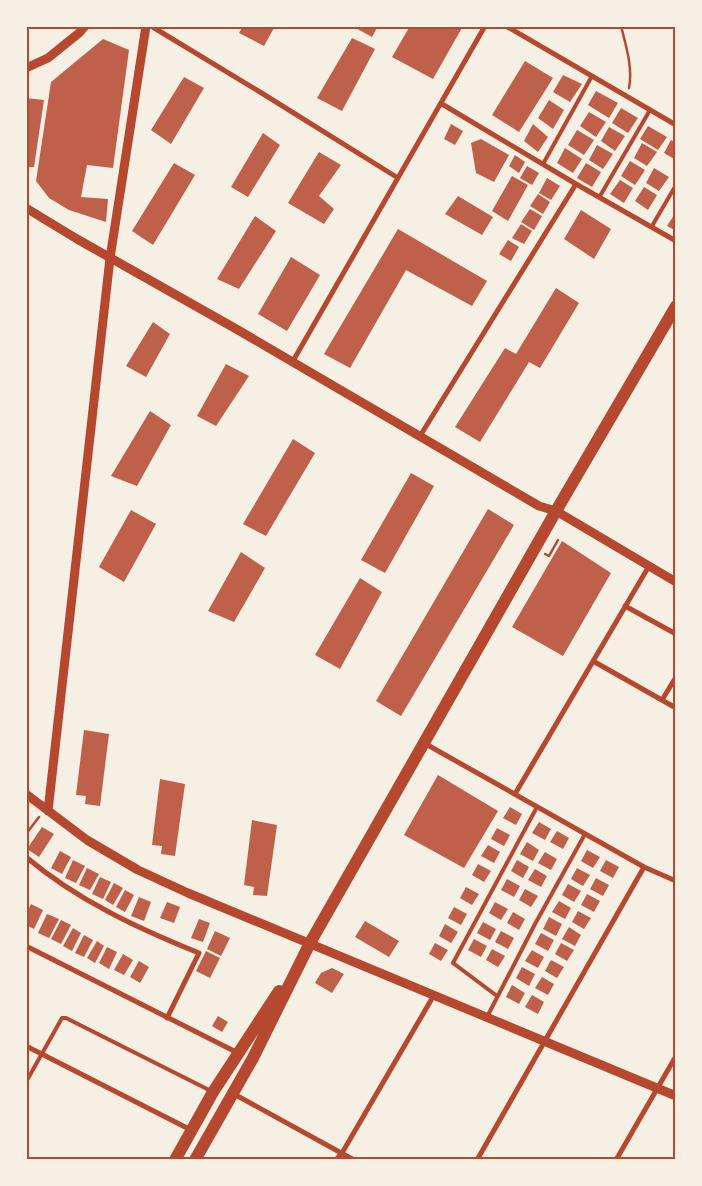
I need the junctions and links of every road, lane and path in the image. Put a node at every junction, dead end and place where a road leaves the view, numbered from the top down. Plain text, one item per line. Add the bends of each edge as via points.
1 (85, 26) edge
2 (146, 26) edge
3 (151, 26) edge
4 (485, 26) edge
5 (506, 26) edge
6 (622, 26) edge
7 (26, 68) edge
8 (592, 76) junction
9 (627, 97) junction
10 (442, 104) junction
11 (650, 110) junction
12 (676, 125) edge
13 (543, 164) junction
14 (398, 178) junction
15 (576, 184) junction
16 (676, 185) edge
17 (600, 196) junction
18 (26, 208) edge
19 (652, 226) junction
20 (676, 241) edge
21 (110, 258) junction
22 (674, 313) edge
23 (293, 361) junction
24 (420, 436) junction
25 (556, 512) junction
26 (558, 540) dead end
27 (549, 556) dead end
28 (649, 566) junction
29 (676, 581) edge
30 (625, 606) junction
31 (676, 634) edge
32 (593, 661) junction
33 (676, 677) edge
34 (662, 700) junction
35 (676, 708) edge
36 (424, 743) junction
37 (26, 794) edge
38 (515, 794) junction
39 (537, 807) junction
40 (48, 811) junction
41 (39, 817) dead end
42 (26, 834) edge
43 (586, 834) junction
44 (26, 857) edge
45 (644, 867) junction
46 (676, 881) edge
47 (310, 943) junction
48 (26, 946) edge
49 (434, 995) junction
50 (497, 996) junction
51 (168, 1018) junction
52 (487, 1018) junction
53 (545, 1042) junction
54 (26, 1046) edge
55 (238, 1053) junction
56 (42, 1055) junction
57 (676, 1056) edge
58 (26, 1082) edge
59 (657, 1088) junction
60 (213, 1092) junction
61 (233, 1093) junction
62 (676, 1096) edge
63 (191, 1130) junction
64 (342, 1153) junction
65 (175, 1160) edge
66 (194, 1160) edge
67 (336, 1160) edge
68 (354, 1160) edge
69 (477, 1160) edge
70 (616, 1160) edge

1 - 7 street via 48,58
2 - 21 street
3 - 14 street
4 - 10 street
5 - 8 street
6 - 9 path via 631,80
8 - 9 street
8 - 13 lane
9 - 11 street
10 - 13 street
10 - 14 street
11 - 12 street
11 - 17 lane
13 - 15 street
14 - 23 street
15 - 17 street
15 - 24 street
16 - 19 lane
17 - 19 street
18 - 21 street
19 - 20 street
21 - 23 street
21 - 40 street
22 - 25 highway
23 - 24 street
24 - 25 street via 539,506
25 - 28 street
25 - 36 highway
26 - 27 path
28 - 29 street
28 - 30 street
30 - 31 street
30 - 32 street
32 - 34 street
32 - 38 street
33 - 34 street
34 - 35 street
36 - 38 street
36 - 47 highway
37 - 40 street
38 - 39 street
39 - 43 street
39 - 50 lane via 453,963
40 - 47 street via 87,840 138,870
41 - 42 path
43 - 45 street
43 - 50 lane
44 - 51 street via 44,872 115,916 199,953
45 - 46 street
45 - 53 street
47 - 49 street
47 - 55 highway
47 - 61 highway
48 - 51 street
49 - 52 street
49 - 64 street
50 - 52 lane
51 - 55 street
52 - 53 street
53 - 59 street
53 - 69 street
54 - 56 street
55 - 60 highway
56 - 58 lane
56 - 60 lane via 62,1018 66,1018
56 - 63 street
57 - 59 street
59 - 62 street
59 - 70 street
60 - 63 highway
61 - 64 street
61 - 66 highway
63 - 65 highway
64 - 67 street
64 - 68 street

